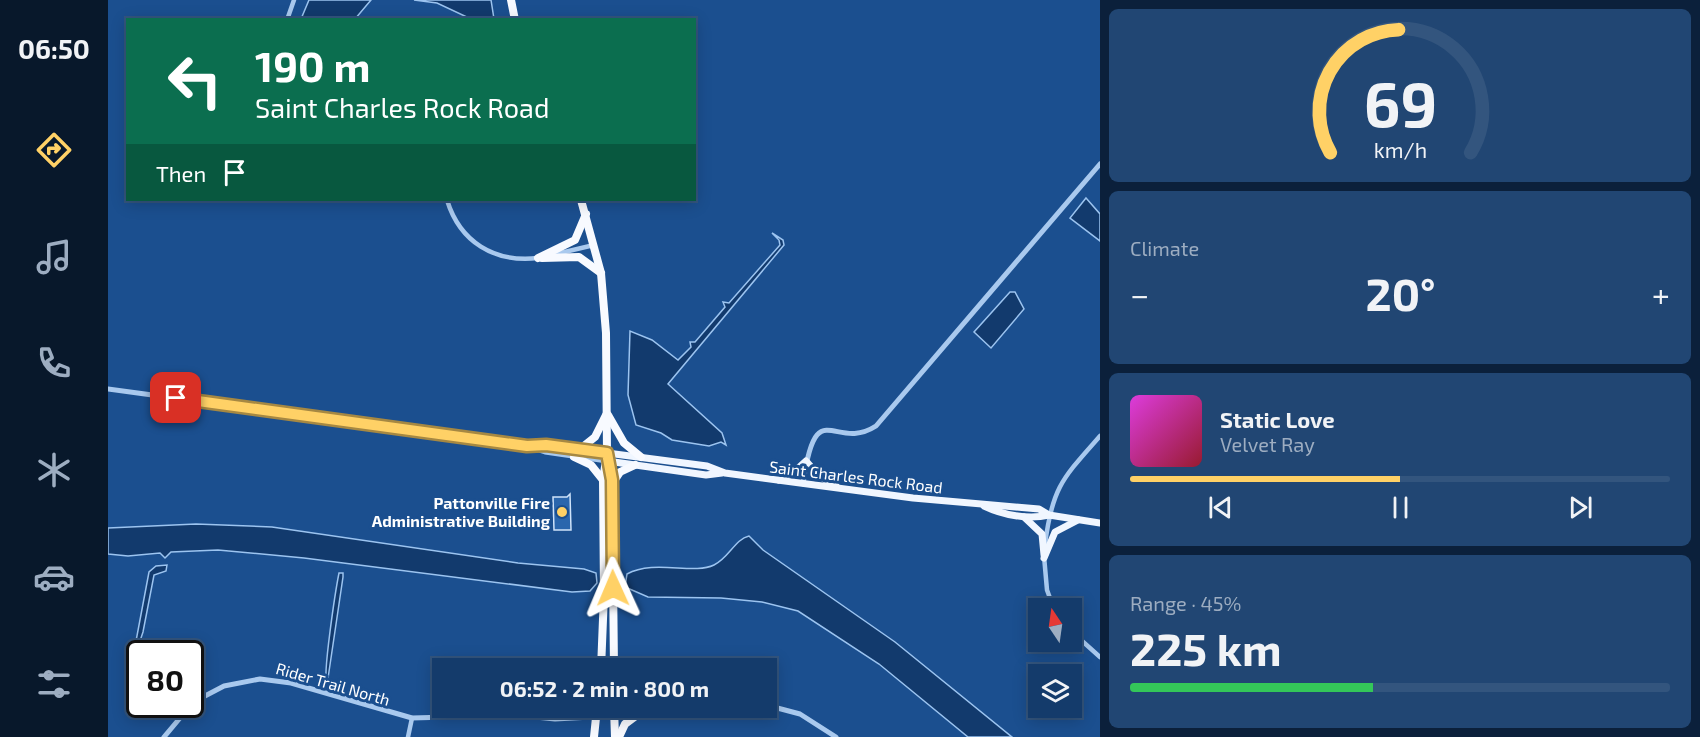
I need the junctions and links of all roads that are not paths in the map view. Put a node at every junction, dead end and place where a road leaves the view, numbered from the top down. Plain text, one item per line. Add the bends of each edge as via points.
1 (294, 0) edge
2 (511, 0) edge
3 (288, 18) edge
4 (515, 18) edge
5 (1100, 164) edge
6 (447, 201) edge
7 (581, 201) edge
8 (586, 214) junction
9 (595, 244) junction
10 (538, 258) junction
11 (601, 273) junction
12 (108, 389) edge
13 (607, 414) junction
14 (1100, 436) edge
15 (527, 446) junction
16 (580, 449) junction
17 (574, 457) junction
18 (607, 457) junction
19 (641, 457) junction
20 (806, 461) junction
21 (635, 465) junction
22 (725, 473) junction
23 (603, 480) junction
24 (777, 480) junction
25 (803, 484) junction
26 (612, 485) junction
27 (841, 489) junction
28 (984, 506) junction
29 (1049, 514) junction
30 (1022, 515) junction
31 (1079, 519) junction
32 (1100, 523) edge
33 (1044, 558) junction
34 (1050, 598) edge
35 (1082, 641) edge
36 (1100, 657) edge
37 (601, 658) edge
38 (614, 658) edge
39 (777, 708) edge
40 (432, 717) edge
41 (412, 718) junction
42 (596, 718) edge
43 (615, 718) edge
44 (632, 718) edge
45 (164, 737) edge
46 (408, 737) edge
47 (594, 737) edge
48 (617, 737) edge
49 (836, 737) edge

1 - 3 street
2 - 4 highway
5 - 20 street via 881,422 858,433 823,431 812,440
6 - 10 street via 460,230 483,249 514,260
7 - 8 highway
8 - 9 highway
8 - 10 highway via 575,240
9 - 10 street
9 - 11 highway
10 - 11 highway via 579,257
11 - 13 highway
12 - 15 street, Saint Charles Rock Road
13 - 16 highway via 595,437
13 - 18 highway
13 - 19 highway via 624,443
14 - 29 street via 1063,479
15 - 16 street, Saint Charles Rock Road
15 - 17 street, Saint Charles Rock Road
16 - 18 street, Saint Charles Rock Road
17 - 18 street, Saint Charles Rock Road
17 - 23 highway via 591,465
18 - 19 main road, Saint Charles Rock Road
18 - 21 main road, Saint Charles Rock Road
18 - 23 highway
18 - 26 highway
19 - 22 main road, Saint Charles Rock Road via 708,466
20 - 24 main road
20 - 25 street
20 - 27 main road via 819,476
21 - 22 main road, Saint Charles Rock Road via 706,475
21 - 26 highway via 620,472
22 - 24 main road, Saint Charles Rock Road
23 - 37 highway
24 - 25 main road, Saint Charles Rock Road
25 - 27 main road, Saint Charles Rock Road
26 - 38 highway
27 - 28 main road, Saint Charles Rock Road
28 - 29 main road, Saint Charles Rock Road via 999,504
28 - 30 main road, Saint Charles Rock Road
29 - 30 main road, Saint Charles Rock Road via 1037,518
29 - 31 main road, Saint Charles Rock Road
29 - 33 street
30 - 33 main road via 1042,534
31 - 32 main road, Saint Charles Rock Road
31 - 33 main road via 1055,532
33 - 34 street
35 - 36 street
39 - 49 street via 800,714
40 - 41 street, Rider Trail North
41 - 45 street, Rider Trail North via 291,683 260,679 224,686 203,697
41 - 46 street
42 - 47 highway
43 - 48 highway
44 - 48 highway

